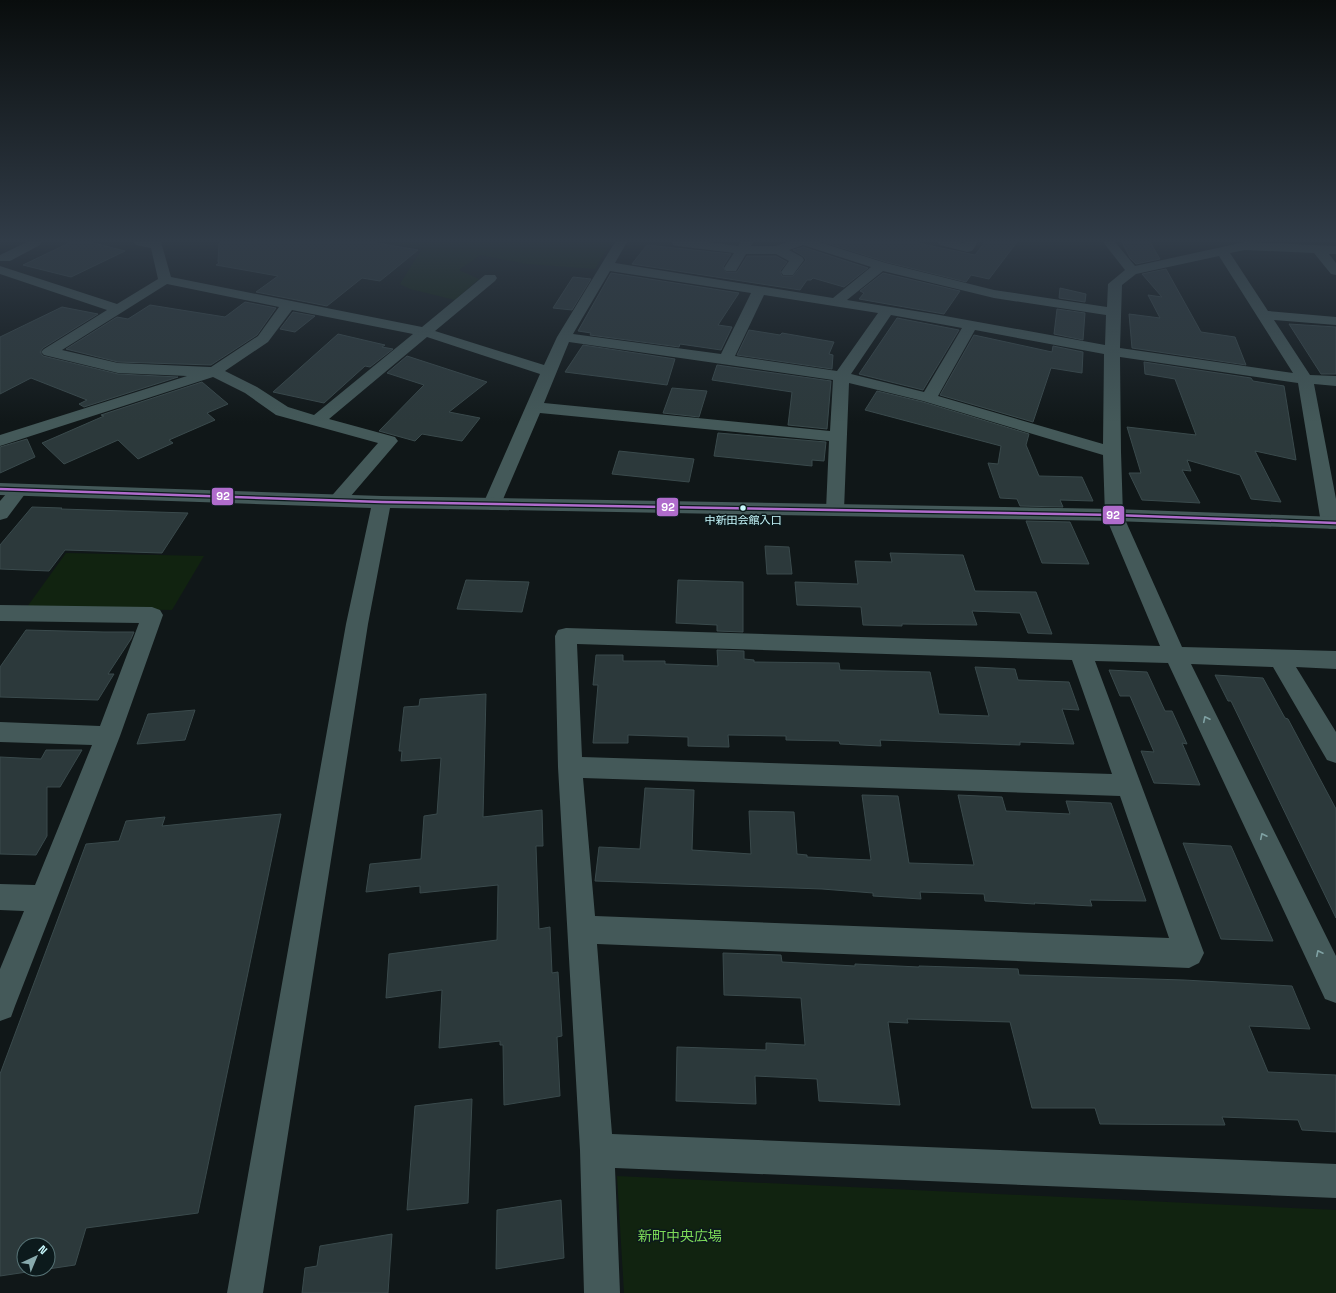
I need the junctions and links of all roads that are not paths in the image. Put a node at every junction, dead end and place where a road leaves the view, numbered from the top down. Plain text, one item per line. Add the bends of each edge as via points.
1 (103, 302) edge
2 (130, 302) edge
3 (275, 302) edge
4 (461, 302) edge
5 (585, 302) edge
6 (753, 302) edge
7 (838, 302) edge
8 (1050, 302) edge
9 (1114, 302) edge
10 (1255, 302) edge
11 (288, 305) junction
12 (119, 309) junction
13 (887, 310) junction
14 (1114, 312) junction
15 (1263, 315) junction
16 (1336, 321) edge
17 (970, 326) junction
18 (425, 332) junction
19 (564, 337) junction
20 (1112, 351) junction
21 (726, 360) junction
22 (214, 372) junction
23 (549, 372) junction
24 (841, 376) junction
25 (1305, 379) junction
26 (1336, 381) edge
27 (930, 398) junction
28 (534, 407) junction
29 (317, 422) junction
30 (839, 437) junction
31 (0, 441) edge
32 (1112, 452) junction
33 (0, 489) edge
34 (19, 490) junction
35 (338, 500) junction
36 (382, 502) junction
37 (492, 504) junction
38 (835, 510) junction
39 (0, 514) edge
40 (1114, 515) junction
41 (1334, 523) edge
42 (0, 612) edge
43 (1081, 653) junction
44 (1176, 655) junction
45 (1279, 658) junction
46 (1336, 660) edge
47 (0, 732) edge
48 (108, 736) junction
49 (1336, 753) edge
50 (570, 767) junction
51 (1129, 785) junction
52 (0, 897) edge
53 (43, 899) junction
54 (582, 929) junction
55 (1336, 988) edge
56 (0, 1006) edge
57 (597, 1150) junction
58 (1336, 1182) edge
59 (245, 1293) edge
60 (602, 1293) edge

1 - 12 street
2 - 12 street
3 - 11 street
4 - 18 street
5 - 19 street
6 - 21 street
7 - 13 street
8 - 14 street
9 - 14 street
10 - 15 street
11 - 18 street
11 - 22 street via 263,339
12 - 22 street via 49,352 118,368
13 - 17 street
13 - 24 street
14 - 20 street
15 - 16 street
15 - 25 street
17 - 20 street
17 - 27 street
18 - 23 street
18 - 29 street
19 - 21 street
19 - 23 street
20 - 25 street
20 - 32 street
21 - 24 street
22 - 29 street via 251,390 282,411
22 - 31 street
23 - 28 street
24 - 27 street
24 - 30 street
25 - 26 street
25 - 41 street
27 - 32 street
28 - 30 street
28 - 37 street
29 - 35 street via 389,441
30 - 38 street
32 - 40 street
33 - 34 street
34 - 35 street
34 - 39 street
35 - 36 street
36 - 37 street
36 - 59 street via 355,632
37 - 38 street
38 - 40 street
40 - 41 street
40 - 44 street
42 - 48 street via 152,615
43 - 44 street
43 - 50 street via 566,636
43 - 51 street
44 - 45 street
55 -> 44 street
45 - 46 street
45 - 49 street
47 - 48 street
48 - 53 street
50 - 51 street
50 - 54 street
51 - 54 street via 1189,954
52 - 53 street
53 - 56 street
54 - 57 street
57 - 58 street
57 - 60 street

